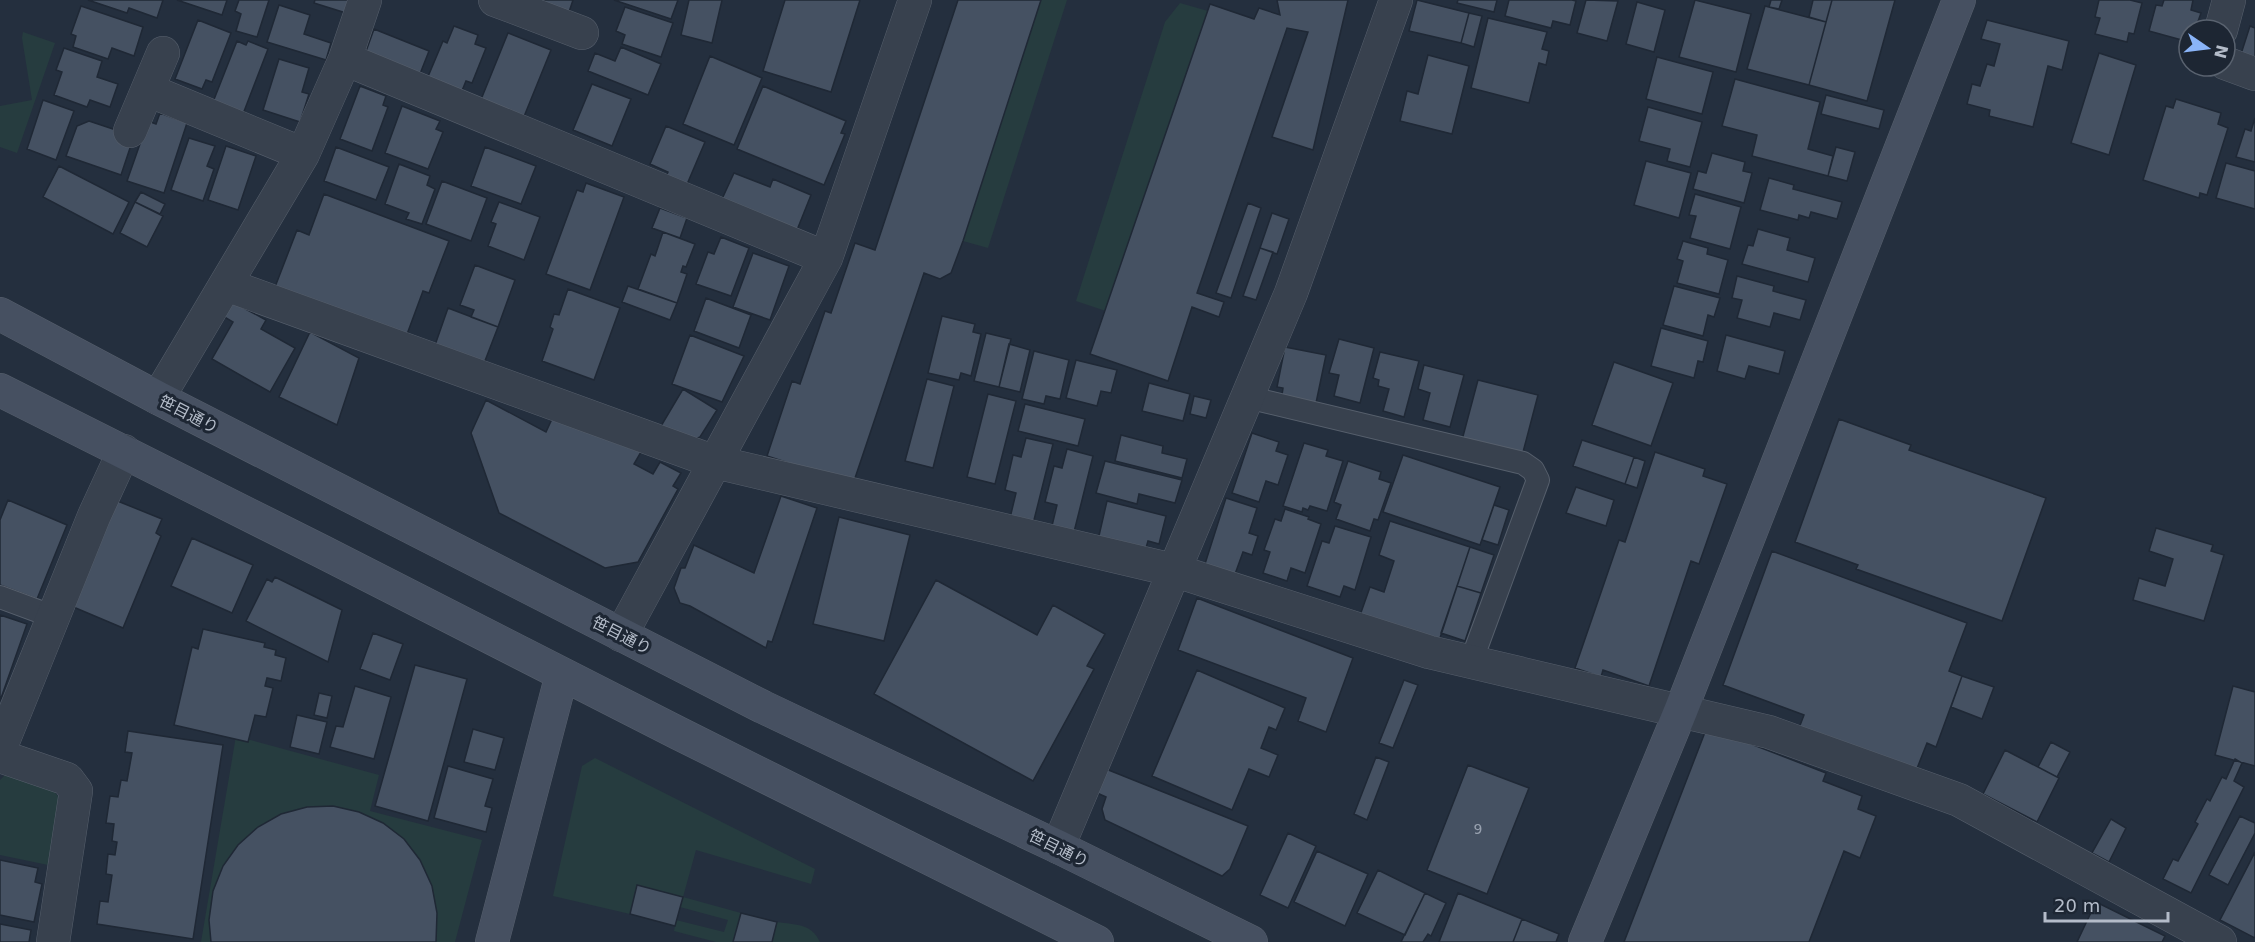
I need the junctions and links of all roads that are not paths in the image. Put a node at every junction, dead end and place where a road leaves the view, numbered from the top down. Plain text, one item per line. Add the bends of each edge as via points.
1 (365, 0) edge
2 (495, 0) edge
3 (915, 0) edge
4 (1396, 0) edge
5 (1959, 0) edge
6 (2229, 0) edge
7 (2224, 18) edge
8 (582, 33) dead end
9 (163, 53) dead end
10 (345, 59) junction
11 (2237, 67) edge
12 (2255, 74) edge
13 (148, 90) junction
14 (130, 131) dead end
15 (303, 154) junction
16 (826, 258) junction
17 (226, 285) junction
18 (0, 314) edge
19 (0, 390) edge
20 (1247, 397) junction
21 (158, 398) junction
22 (124, 451) junction
23 (715, 462) junction
24 (1173, 570) junction
25 (0, 597) edge
26 (54, 617) junction
27 (621, 635) junction
28 (1471, 662) junction
29 (562, 674) junction
30 (1681, 711) junction
31 (0, 748) edge
32 (0, 756) edge
33 (1058, 847) junction
34 (53, 942) edge
35 (492, 942) edge
36 (1097, 942) edge
37 (1251, 942) edge
38 (1585, 942) edge
39 (2220, 942) edge

1 - 10 street
2 - 8 street
3 - 16 street
4 - 20 street via 1291,293
5 - 30 main road
6 - 7 street
9 - 13 street
10 - 15 street
10 - 16 street
11 - 12 street
13 - 14 street
13 - 15 street
15 - 17 street
16 - 23 street
17 - 21 street
17 - 23 street
18 - 21 main road, 笹目通り
19 - 22 main road
20 - 24 street
20 - 28 lane via 1523,463 1533,470 1538,480
21 - 27 main road, 笹目通り
22 - 26 street
22 - 29 main road
23 - 24 street
23 - 27 street
24 - 28 street
24 - 33 street
25 - 26 lane
26 - 31 street
27 - 33 main road, 笹目通り
28 - 30 street
29 - 35 main road
29 - 36 main road
30 - 38 main road
30 - 39 street via 1768,732 1959,801
32 - 34 street via 67,778 76,791
33 - 37 main road, 笹目通り

